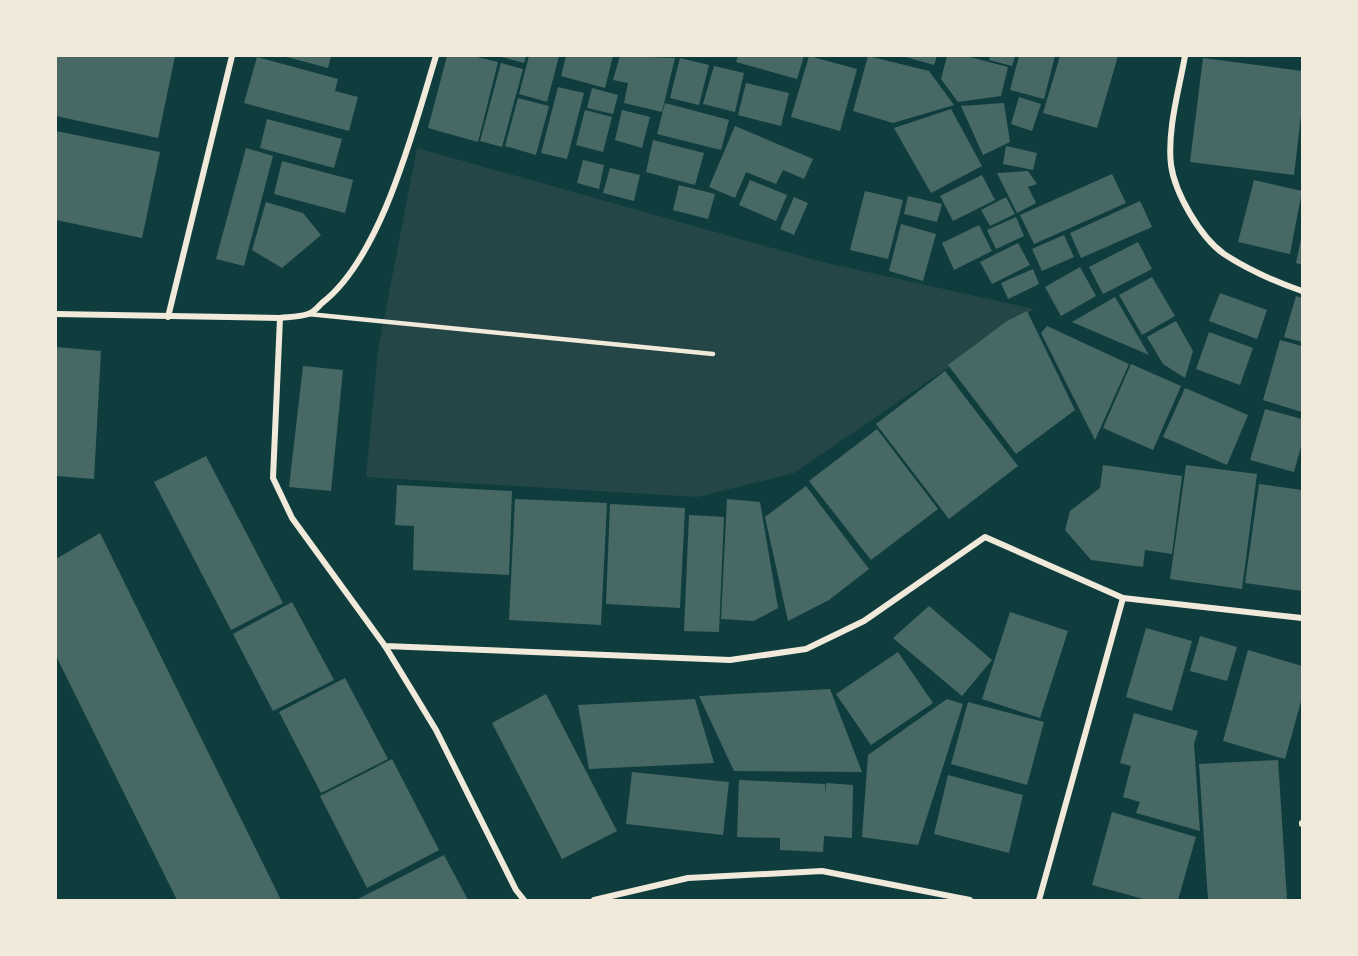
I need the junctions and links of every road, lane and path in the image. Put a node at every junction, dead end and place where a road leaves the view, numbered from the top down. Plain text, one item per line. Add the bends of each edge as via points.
1 (232, 56) edge
2 (436, 56) edge
3 (1185, 56) edge
4 (1302, 291) edge
5 (56, 314) edge
6 (308, 314) junction
7 (168, 317) junction
8 (280, 318) junction
9 (713, 354) dead end
10 (1123, 598) junction
11 (1302, 618) edge
12 (385, 646) junction
13 (524, 900) edge
14 (594, 900) edge
15 (970, 900) edge
16 (1039, 900) edge

1 - 7 street
2 - 6 street via 382,215 333,295
3 - 4 street via 1172,132 1171,164 1177,190 1191,216 1222,253
5 - 7 street
6 - 8 street
6 - 9 lane
7 - 8 street
8 - 12 street via 273,478 292,518
10 - 11 street
10 - 12 street via 985,537 864,621 806,649 730,660
10 - 16 street
12 - 13 street via 436,730
14 - 15 street via 688,878 822,871

